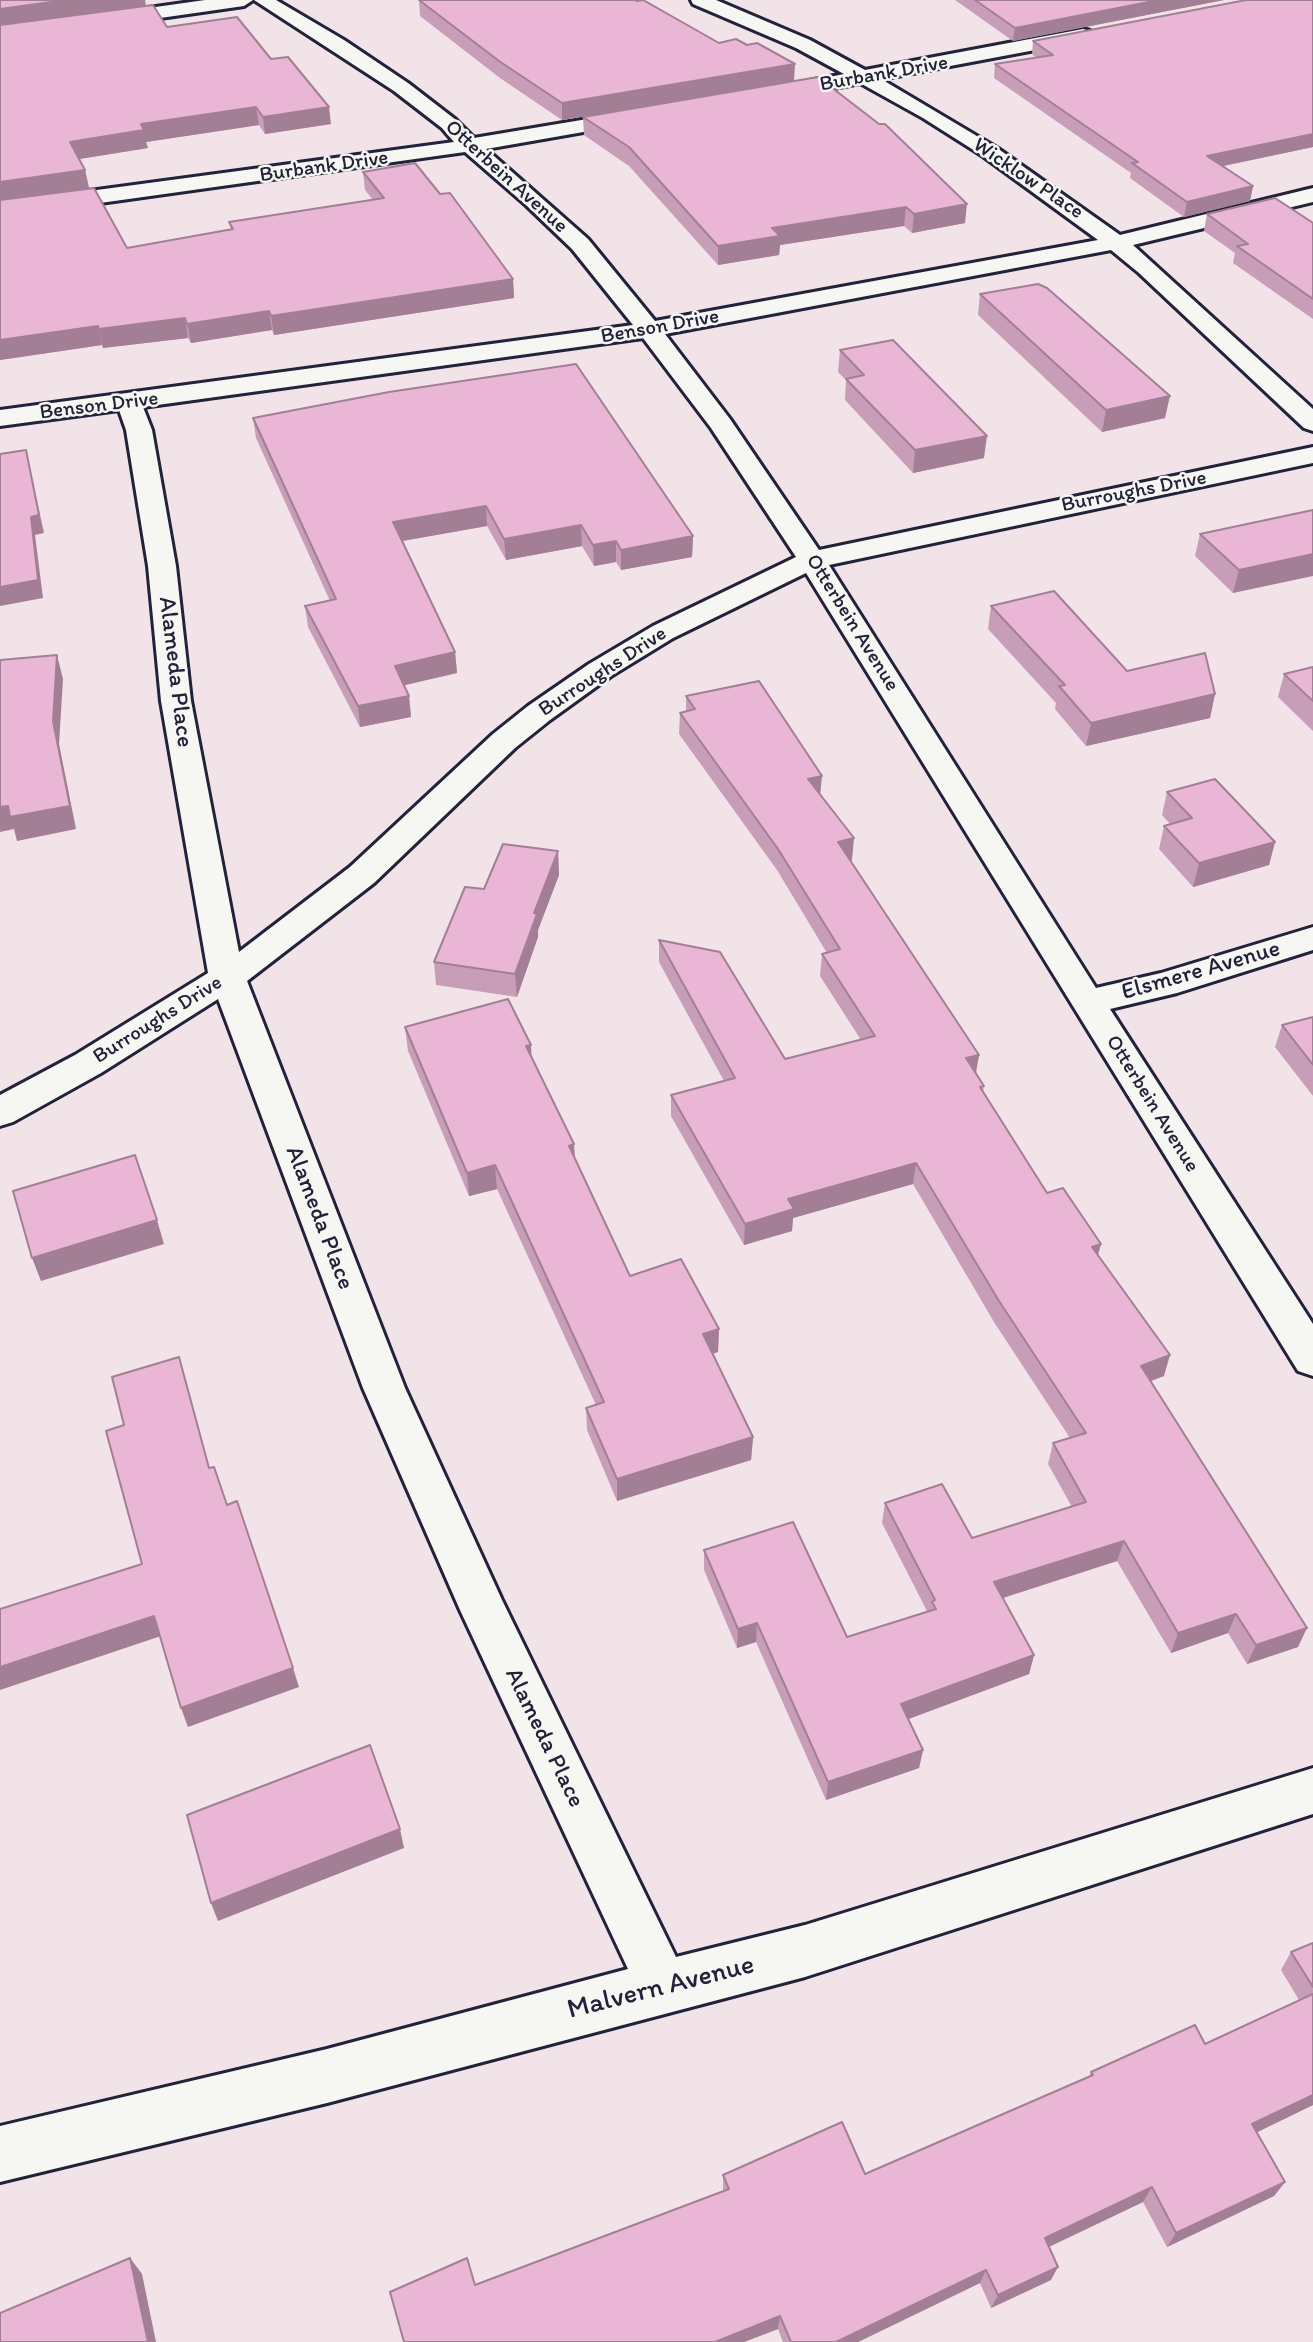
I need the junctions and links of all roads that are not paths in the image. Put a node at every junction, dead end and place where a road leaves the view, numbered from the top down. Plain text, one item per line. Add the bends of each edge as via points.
1 (244, 0) edge
2 (263, 0) edge
3 (700, 0) edge
4 (1105, 30) edge
5 (0, 35) edge
6 (865, 78) junction
7 (761, 96) edge
8 (658, 113) edge
9 (469, 145) junction
10 (1313, 195) edge
11 (0, 210) edge
12 (1116, 242) junction
13 (649, 329) junction
14 (129, 402) junction
15 (0, 418) edge
16 (1313, 423) edge
17 (1313, 455) edge
18 (813, 561) junction
19 (1313, 938) edge
20 (228, 977) junction
21 (1089, 1002) junction
22 (0, 1112) edge
23 (1313, 1359) edge
24 (1313, 1791) edge
25 (663, 1986) junction
26 (0, 2154) edge

1 - 5 street
2 - 9 street, Otterbein Avenue via 401,87
3 - 6 street, Wicklow Place via 792,38
4 - 6 street, Burbank Drive
6 - 7 street, Burbank Drive
6 - 12 street, Wicklow Place via 990,152
8 - 9 street, Burbank Drive
9 - 11 street, Burbank Drive
9 - 13 street, Otterbein Avenue via 580,244
10 - 12 street, Benson Drive
12 - 13 street, Benson Drive
12 - 16 street, Wicklow Place
13 - 14 street, Benson Drive
13 - 18 street, Otterbein Avenue via 721,424
14 - 15 street, Benson Drive
14 - 20 street, Alameda Place via 144,457 162,566 176,701
17 - 18 street, Burroughs Drive
18 - 20 street, Burroughs Drive via 663,632 549,705 504,741 362,875
18 - 21 street, Otterbein Avenue
19 - 21 street, Elsmere Avenue via 1165,984
20 - 22 street, Burroughs Drive via 88,1064
20 - 25 street, Alameda Place via 384,1388 483,1610
21 - 23 street, Otterbein Avenue
24 - 25 street, Malvern Avenue via 805,1951
25 - 26 street, Malvern Avenue via 327,2076

